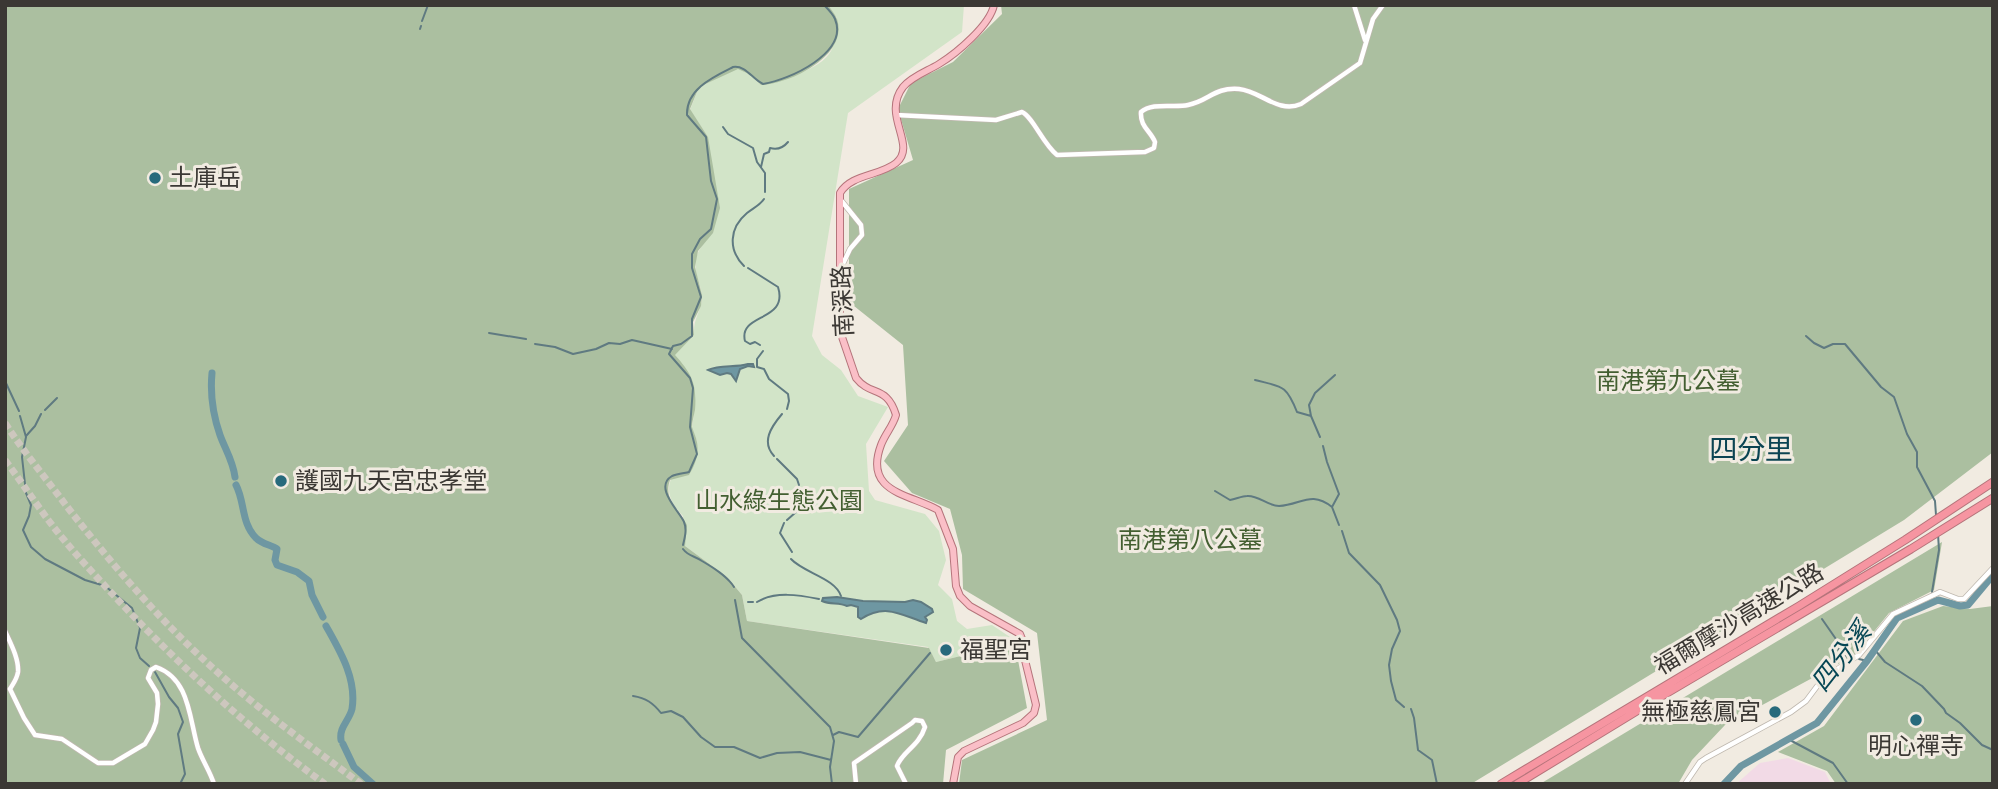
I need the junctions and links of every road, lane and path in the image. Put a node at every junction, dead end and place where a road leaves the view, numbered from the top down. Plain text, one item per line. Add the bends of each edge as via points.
1 (993, 5) edge
2 (1354, 5) edge
3 (1383, 5) edge
4 (1365, 41) junction
5 (895, 115) junction
6 (840, 199) junction
7 (840, 272) junction
8 (1993, 482) edge
9 (1993, 498) edge
10 (1993, 568) edge
11 (5, 631) edge
12 (214, 784) edge
13 (856, 784) edge
14 (905, 784) edge
15 (953, 784) edge
16 (1501, 784) edge
17 (1517, 784) edge
18 (1685, 784) edge

1 - 5 main road via 989,18 954,54 905,85
2 - 4 street
3 - 4 street
4 - 5 street via 1360,63 1298,106 1228,89 1189,105 1143,109 1142,124 1156,142 1145,152 1056,155 1023,112 996,120
5 - 6 main road via 904,143 899,160 845,185
6 - 7 main road, 南深路
6 - 7 street via 861,225 862,235
7 - 15 main road, 南深路 via 840,329 852,369 860,383 888,397 896,415 881,443 881,476 895,493 939,510 953,549 960,596 1020,634 1025,646 1034,713 1023,723 964,751 958,757
8 - 16 highway, 福爾摩沙高速公路 via 1799,606
9 - 17 highway, 福爾摩沙高速公路
10 - 18 street via 1964,598 1938,592 1893,614 1859,655 1830,674 1806,701 1700,762
11 - 12 street via 18,670 10,689 35,735 62,739 97,763 113,763 145,744 153,730 158,705 149,674 156,667 172,676 183,691 199,752
13 - 14 street via 853,763 915,720 922,721 923,735 897,766

